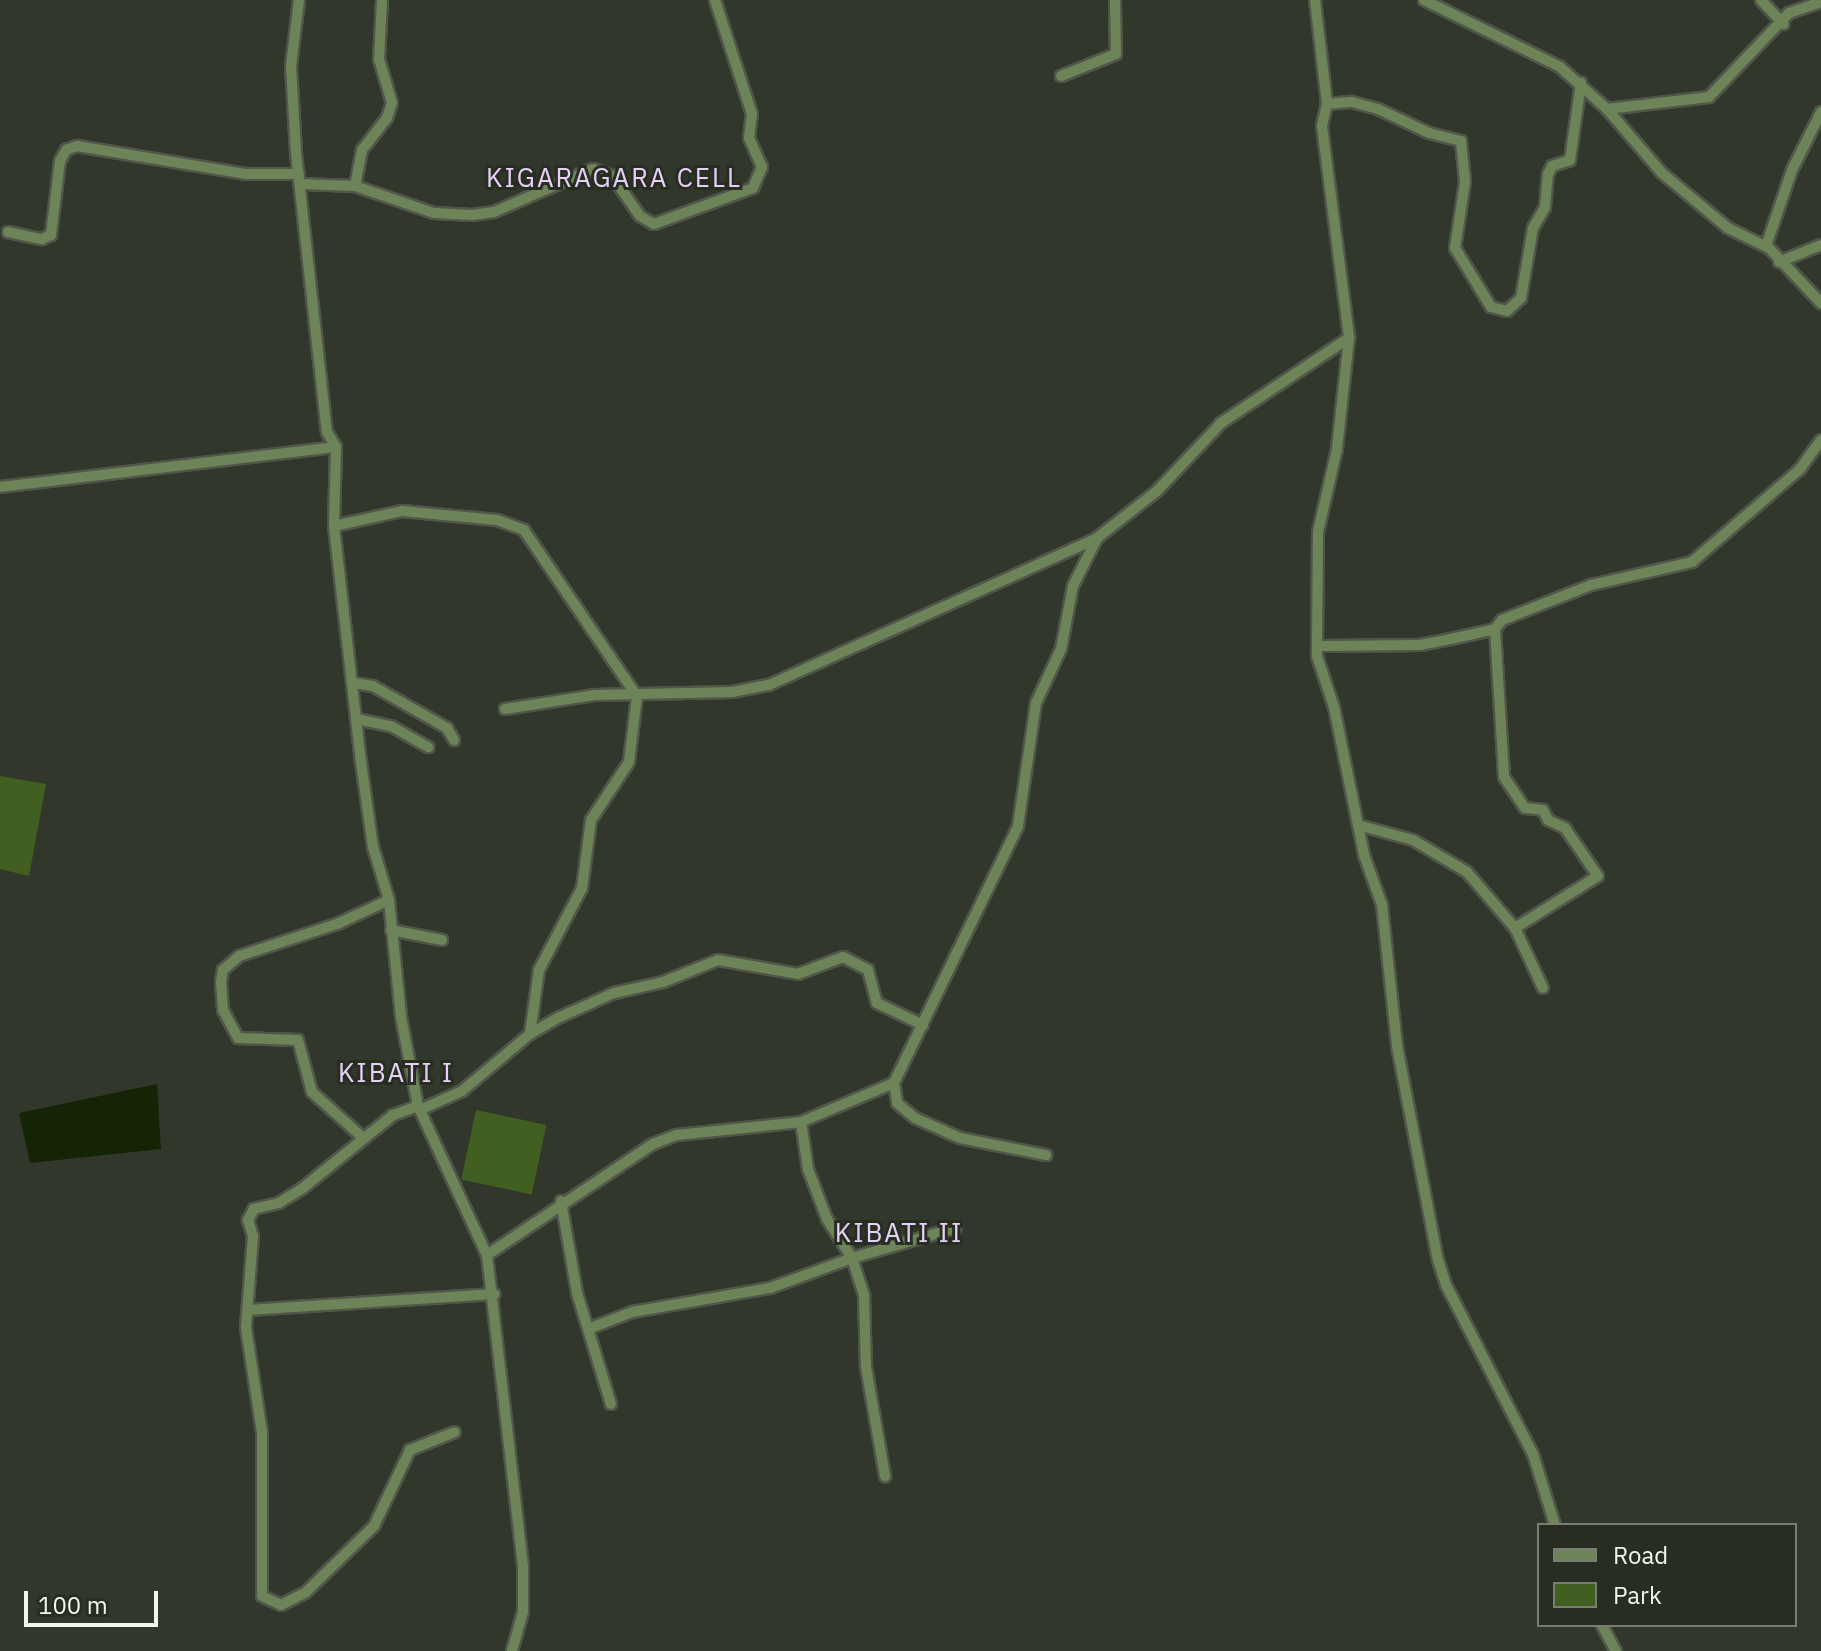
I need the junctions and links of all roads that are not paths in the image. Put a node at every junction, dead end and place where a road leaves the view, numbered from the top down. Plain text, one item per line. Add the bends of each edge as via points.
1 (299, 0) edge
2 (382, 0) edge
3 (715, 0) edge
4 (1115, 0) edge
5 (1315, 0) edge
6 (1424, 0) edge
7 (1761, 0) edge
8 (1821, 2) edge
9 (1783, 24) junction
10 (1061, 76) dead end
11 (1581, 83) junction
12 (1327, 104) junction
13 (1607, 109) junction
14 (1821, 112) edge
15 (300, 179) junction
16 (355, 186) junction
17 (8, 232) dead end
18 (1821, 245) edge
19 (1766, 246) junction
20 (1779, 262) junction
21 (1821, 303) edge
22 (1349, 338) junction
23 (1821, 440) edge
24 (336, 447) junction
25 (0, 487) edge
26 (334, 526) junction
27 (1097, 538) junction
28 (1495, 629) junction
29 (1321, 646) junction
30 (354, 683) junction
31 (637, 696) junction
32 (505, 709) dead end
33 (357, 719) junction
34 (454, 740) dead end
35 (428, 747) dead end
36 (1358, 825) junction
37 (389, 900) junction
38 (1515, 928) junction
39 (391, 930) junction
40 (442, 940) dead end
41 (1543, 988) dead end
42 (923, 1025) junction
43 (530, 1034) junction
44 (894, 1083) junction
45 (420, 1107) junction
46 (801, 1122) junction
47 (361, 1136) junction
48 (1046, 1155) dead end
49 (561, 1201) junction
50 (956, 1228) dead end
51 (487, 1255) junction
52 (852, 1258) junction
53 (494, 1294) junction
54 (248, 1310) junction
55 (584, 1317) junction
56 (599, 1324) junction
57 (588, 1329) junction
58 (611, 1404) dead end
59 (455, 1432) dead end
60 (885, 1476) dead end
61 (1554, 1523) edge
62 (1603, 1627) edge
63 (512, 1651) edge
64 (1616, 1651) edge

1 - 15 street via 291,66
2 - 16 street via 379,59 392,103 362,150
3 - 16 street via 752,114 749,138 762,167 753,188 654,224 640,216 612,176 593,169 494,212 472,215 434,213
4 - 10 street via 1116,54
5 - 12 street
6 - 11 street via 1518,43
7 - 9 street
8 - 9 street via 1789,13
9 - 13 street via 1709,97
11 - 12 street via 1570,160 1552,166 1548,174 1545,207 1533,228 1521,298 1507,311 1487,301 1453,243 1465,182 1461,141 1429,133 1378,109 1352,102
11 - 13 street
12 - 22 street via 1322,126
13 - 19 street via 1685,195 1728,228
14 - 19 street via 1792,170
15 - 16 street
15 - 17 street via 77,146 66,150 60,161 51,235 42,239
15 - 24 street via 327,432
18 - 20 street
19 - 20 street
20 - 21 street
22 - 27 street via 1221,423 1157,491
22 - 29 street via 1337,449 1318,532 1315,610
23 - 28 street via 1790,478 1692,562 1579,589 1502,620
24 - 25 street
24 - 26 street
26 - 30 street
26 - 31 street via 402,511 497,520 524,530
27 - 31 street via 803,674 750,690
27 - 42 street via 1073,586 1061,649 1036,703 1023,812
28 - 29 street via 1420,645
28 - 38 street via 1504,777 1525,808 1543,810 1548,820 1565,828 1598,876
29 - 36 street via 1317,656 1334,707
30 - 33 street
30 - 34 street via 373,686 447,728
31 - 32 street via 594,695
31 - 43 street via 629,762 586,835 582,888 539,970
33 - 35 street via 391,726
33 - 37 street via 373,847
36 - 38 street via 1401,835 1440,854 1479,884
36 - 61 street via 1382,905 1397,1046 1438,1260 1533,1454
37 - 39 street
37 - 47 street via 337,924 239,956 223,970 221,982 223,1010 238,1038 298,1040 312,1092
38 - 41 street
39 - 40 street
39 - 45 street
42 - 43 street via 877,1003 868,970 843,957 798,974 718,960 663,982 600,998
42 - 44 street
43 - 45 street via 462,1091
44 - 46 street
44 - 48 street via 897,1103 915,1118 960,1138
45 - 47 street via 393,1115
45 - 51 street
46 - 49 street via 677,1135 653,1144
46 - 52 street via 808,1169 827,1219
47 - 54 street via 303,1188 254,1209 248,1220 253,1236
49 - 51 street
49 - 55 street
50 - 52 street
51 - 53 street
52 - 56 street via 770,1288 667,1304
52 - 60 street via 864,1296 866,1367
53 - 54 street
53 - 63 street via 524,1578 523,1612
54 - 59 street via 262,1432 260,1582 269,1602 293,1603 315,1584 374,1526 410,1450
55 - 56 street
55 - 57 street
56 - 57 street
57 - 58 street
62 - 64 street

